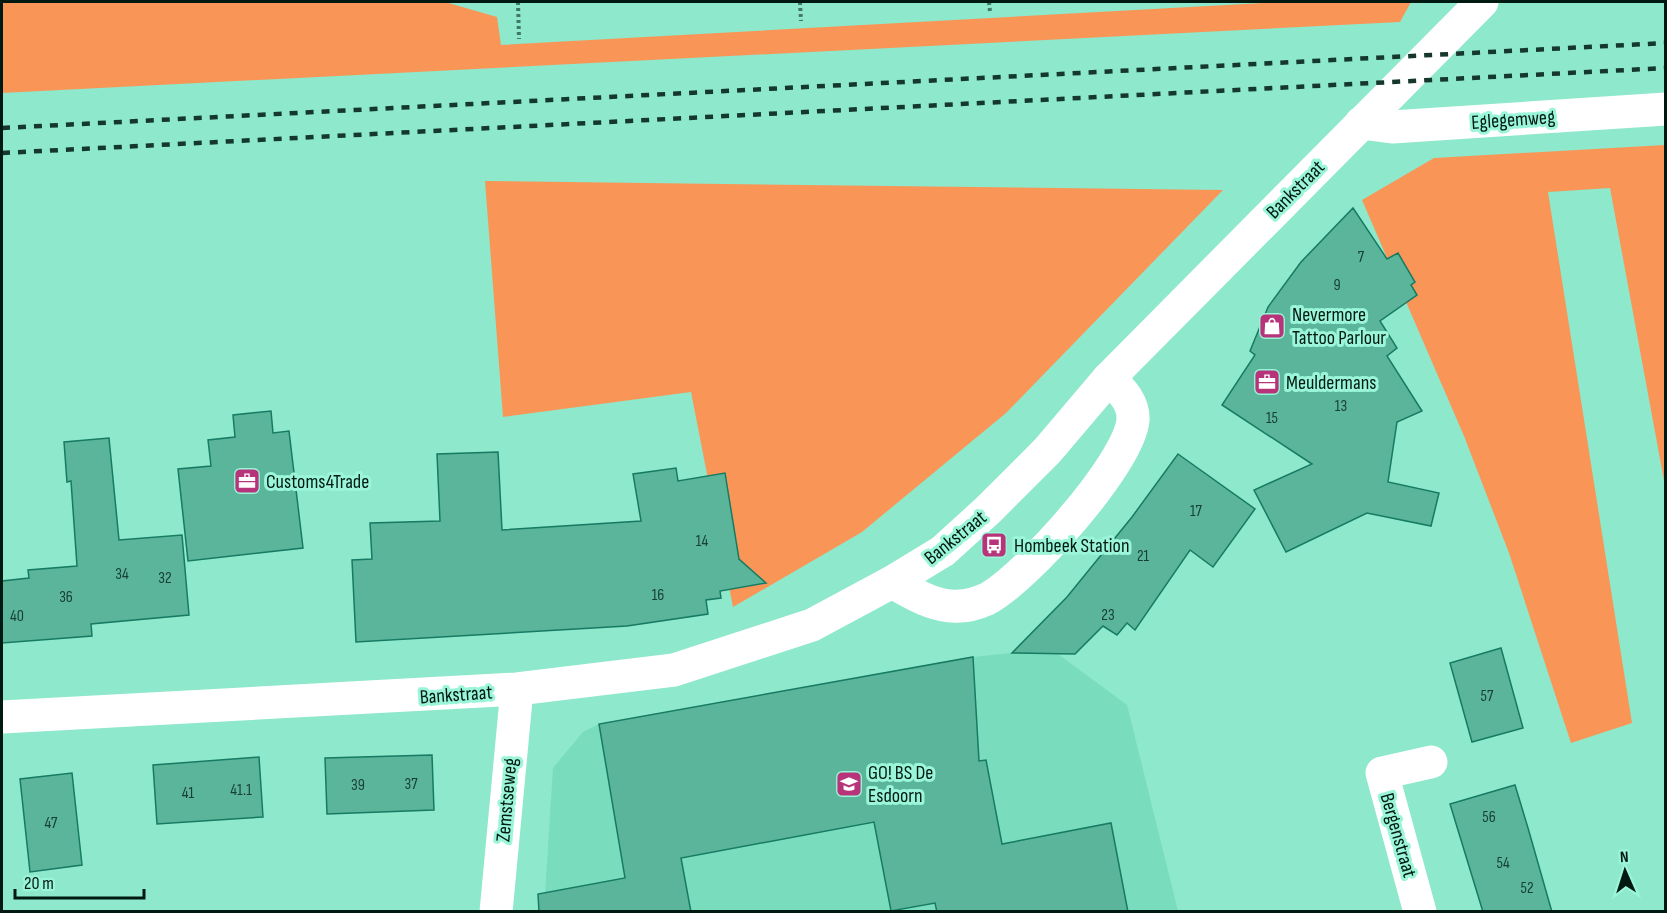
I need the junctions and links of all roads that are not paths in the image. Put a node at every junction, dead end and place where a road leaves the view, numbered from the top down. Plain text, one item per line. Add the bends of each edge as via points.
1 (1482, 2) edge
2 (1665, 109) edge
3 (1361, 123) junction
4 (1109, 378) junction
5 (892, 582) junction
6 (517, 689) junction
7 (2, 717) edge
8 (1431, 762) dead end
9 (496, 912) edge
10 (1420, 912) edge

1 - 3 street, Bankstraat
2 - 3 street, Eglegemweg via 1392,127
3 - 4 street, Bankstraat
4 - 5 street, Bankstraat via 1047,451 989,509 943,551
4 - 5 street via 1129,399 1133,421 1119,453 1088,502 1037,558 987,599 961,606 932,603
5 - 6 street, Bankstraat via 812,625 674,670
6 - 7 street, Bankstraat
6 - 9 street, Zemstseweg
8 - 10 street, Bergenstraat via 1382,773

